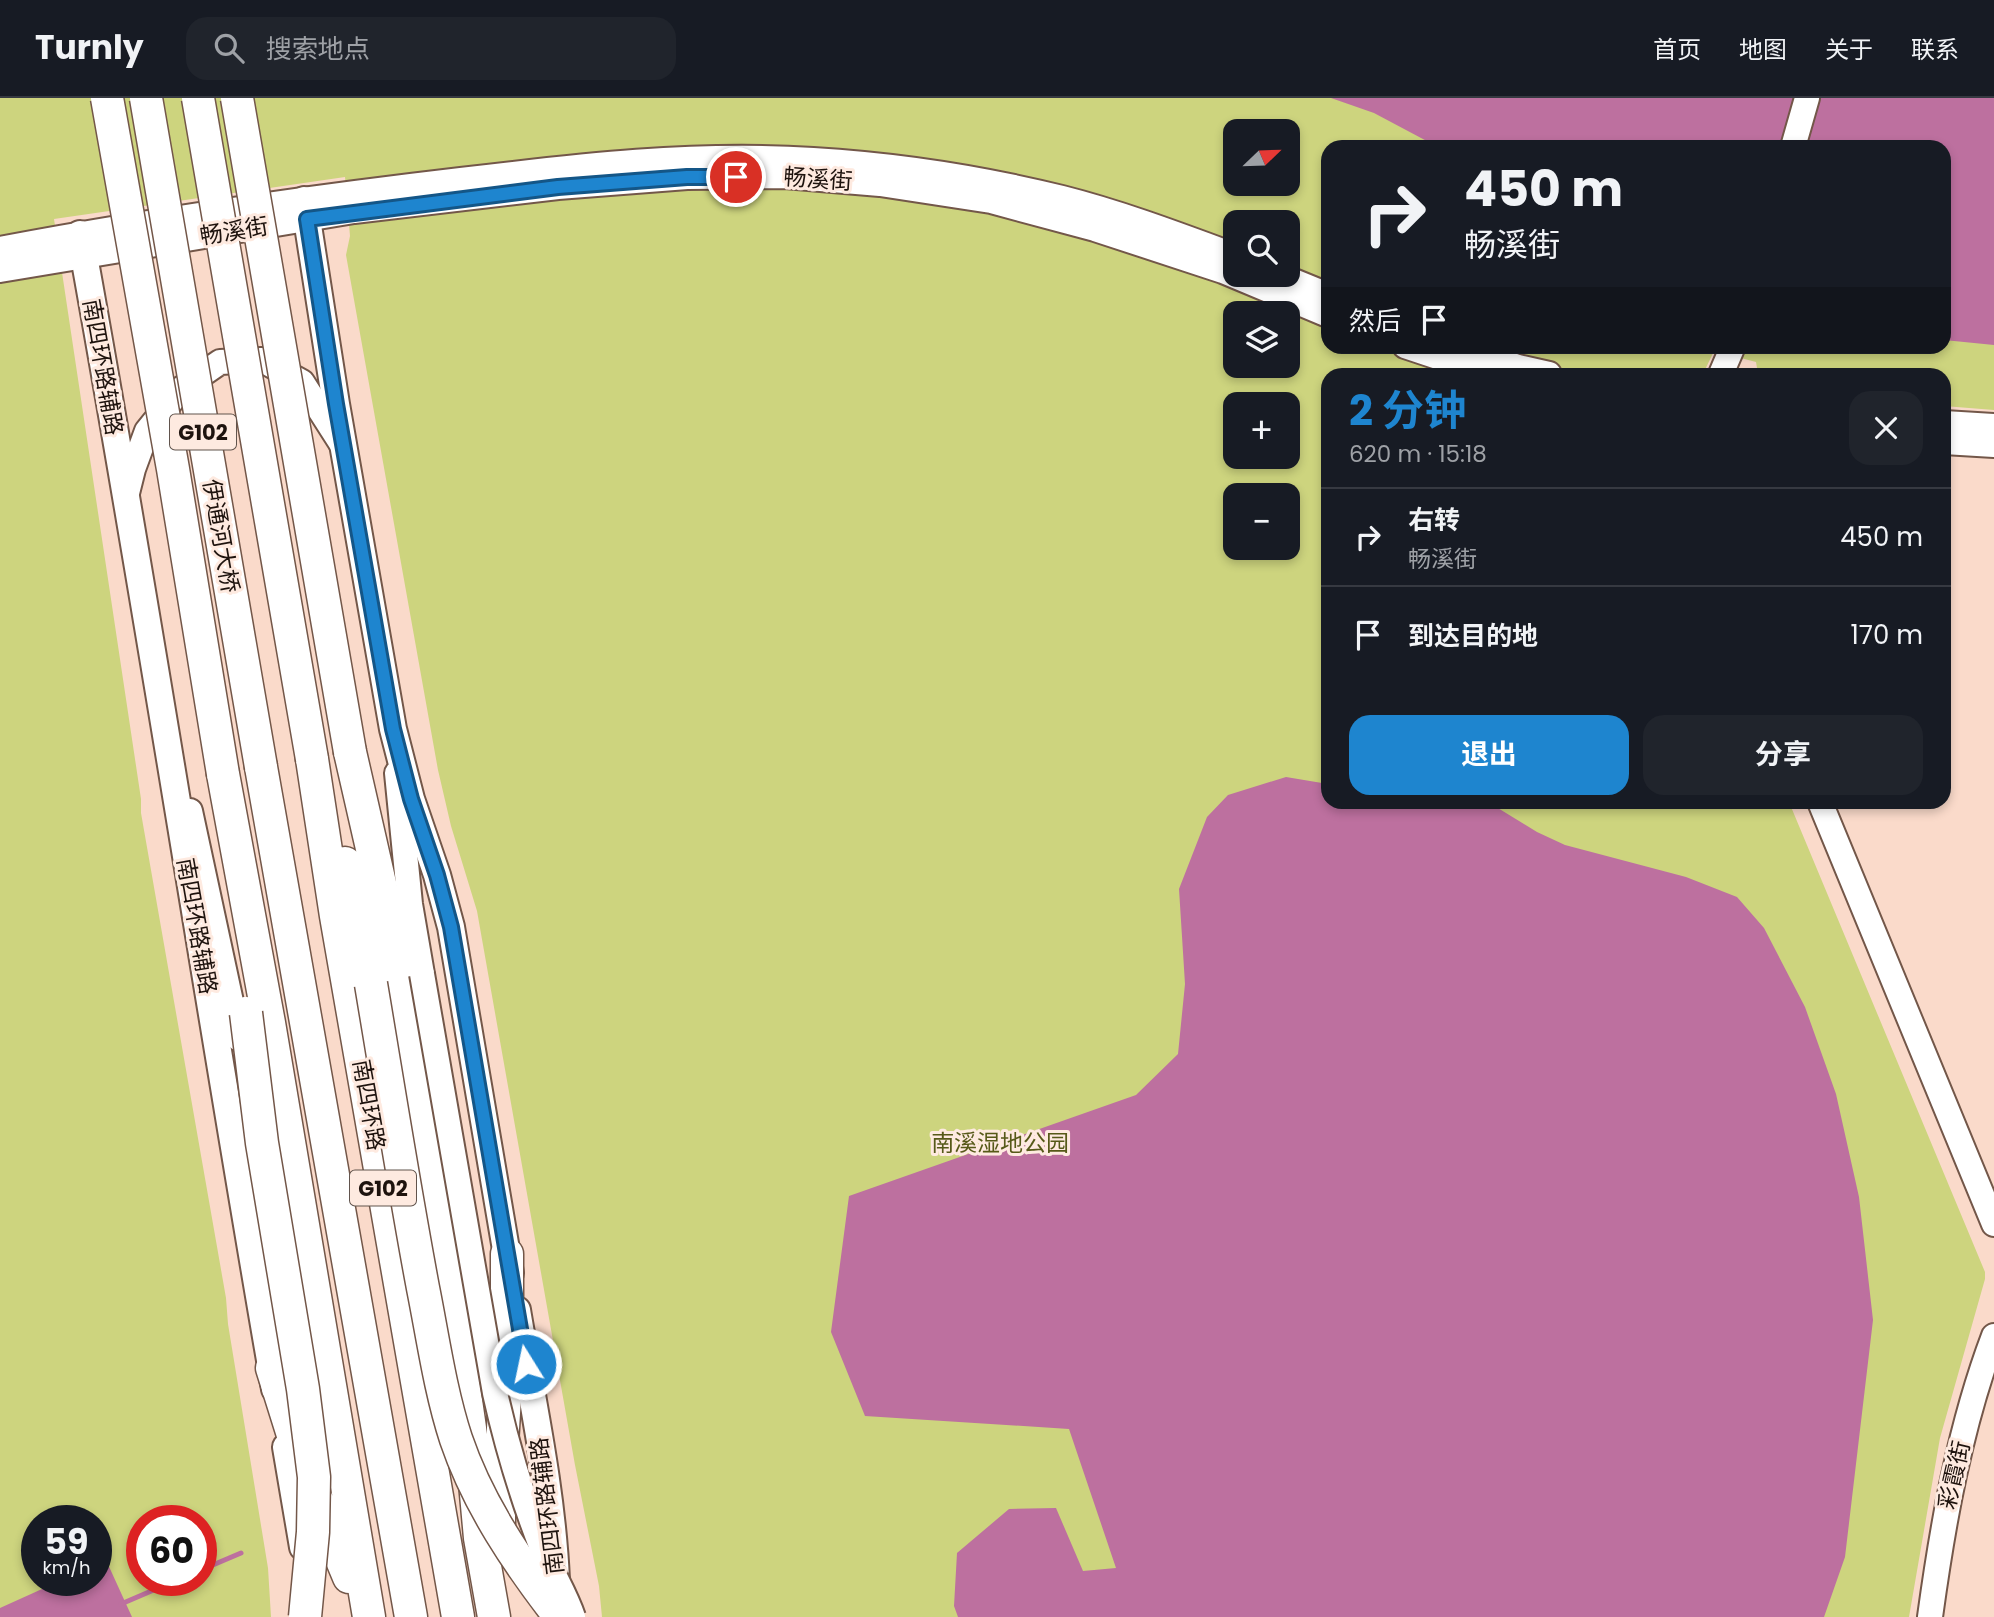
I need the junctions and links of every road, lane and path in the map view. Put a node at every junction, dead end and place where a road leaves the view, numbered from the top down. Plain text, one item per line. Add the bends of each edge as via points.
1 (107, 98) edge
2 (146, 98) edge
3 (198, 98) edge
4 (237, 98) edge
5 (1807, 98) edge
6 (1795, 140) edge
7 (306, 209) junction
8 (82, 245) junction
9 (0, 249) edge
10 (1223, 251) edge
11 (0, 270) edge
12 (1300, 284) edge
13 (1321, 292) edge
14 (1321, 312) edge
15 (1429, 354) edge
16 (1481, 354) edge
17 (1471, 368) edge
18 (1522, 368) edge
19 (1951, 423) edge
20 (1994, 426) edge
21 (1951, 442) edge
22 (1994, 445) edge
23 (344, 447) junction
24 (126, 498) junction
25 (156, 671) junction
26 (393, 729) junction
27 (312, 759) junction
28 (261, 767) joint
29 (224, 780) junction
30 (1823, 809) edge
31 (373, 853) junction
32 (369, 974) junction
33 (240, 1014) junction
34 (1994, 1224) edge
35 (507, 1254) junction
36 (1994, 1336) edge
37 (272, 1368) junction
38 (305, 1617) edge
39 (316, 1617) edge
40 (362, 1617) edge
41 (369, 1617) edge
42 (411, 1617) edge
43 (458, 1617) edge
44 (494, 1617) edge
45 (502, 1617) edge
46 (559, 1617) edge
47 (573, 1617) edge
48 (1930, 1617) edge

1 - 29 highway, bridge
2 - 28 highway, 伊通河大桥 / G102, bridge
3 - 27 highway, G102, bridge
4 - 31 highway, bridge via 350,752
5 - 6 main road
7 - 8 main road, 畅溪街
7 - 10 main road, 畅溪街 via 634,160 813,160 899,168 1062,198
7 - 14 main road, 畅溪街 via 687,177 785,176 880,184 991,201 1095,229 1223,271
7 - 23 main road, 南四环路辅路
8 - 9 main road, 畅溪街
8 - 11 main road, 畅溪街
8 - 24 main road, 南四环路辅路
12 - 13 main road
15 - 17 main road
16 - 18 main road
19 - 20 main road
21 - 22 main road
23 - 24 main road via 302,383 262,360 220,362 181,389 147,431
23 - 26 main road, 南四环路辅路
24 - 25 main road, 南四环路辅路
25 - 33 main road
25 - 37 main road, 南四环路辅路
26 - 35 main road, 南四环路辅路 via 451,927
26 - 47 main road, bridge via 410,904 492,1380 517,1482
27 - 32 highway via 360,917
27 - 43 highway, 南四环路 / G102
28 - 42 highway, 南四环路 / G102
29 - 33 highway via 224,863
29 - 41 highway
30 - 34 main road
31 - 32 highway
31 - 44 highway via 431,1161
32 - 46 highway, bridge via 419,1267 457,1440 485,1505 524,1571
33 - 38 highway, bridge via 314,1477
35 - 45 highway via 507,1366 499,1491
35 - 46 main road, 南四环路辅路 via 544,1462
36 - 48 main road, 彩霞街 via 1976,1385 1942,1526
37 - 39 main road, 南四环路辅路
37 - 40 highway via 303,1467

